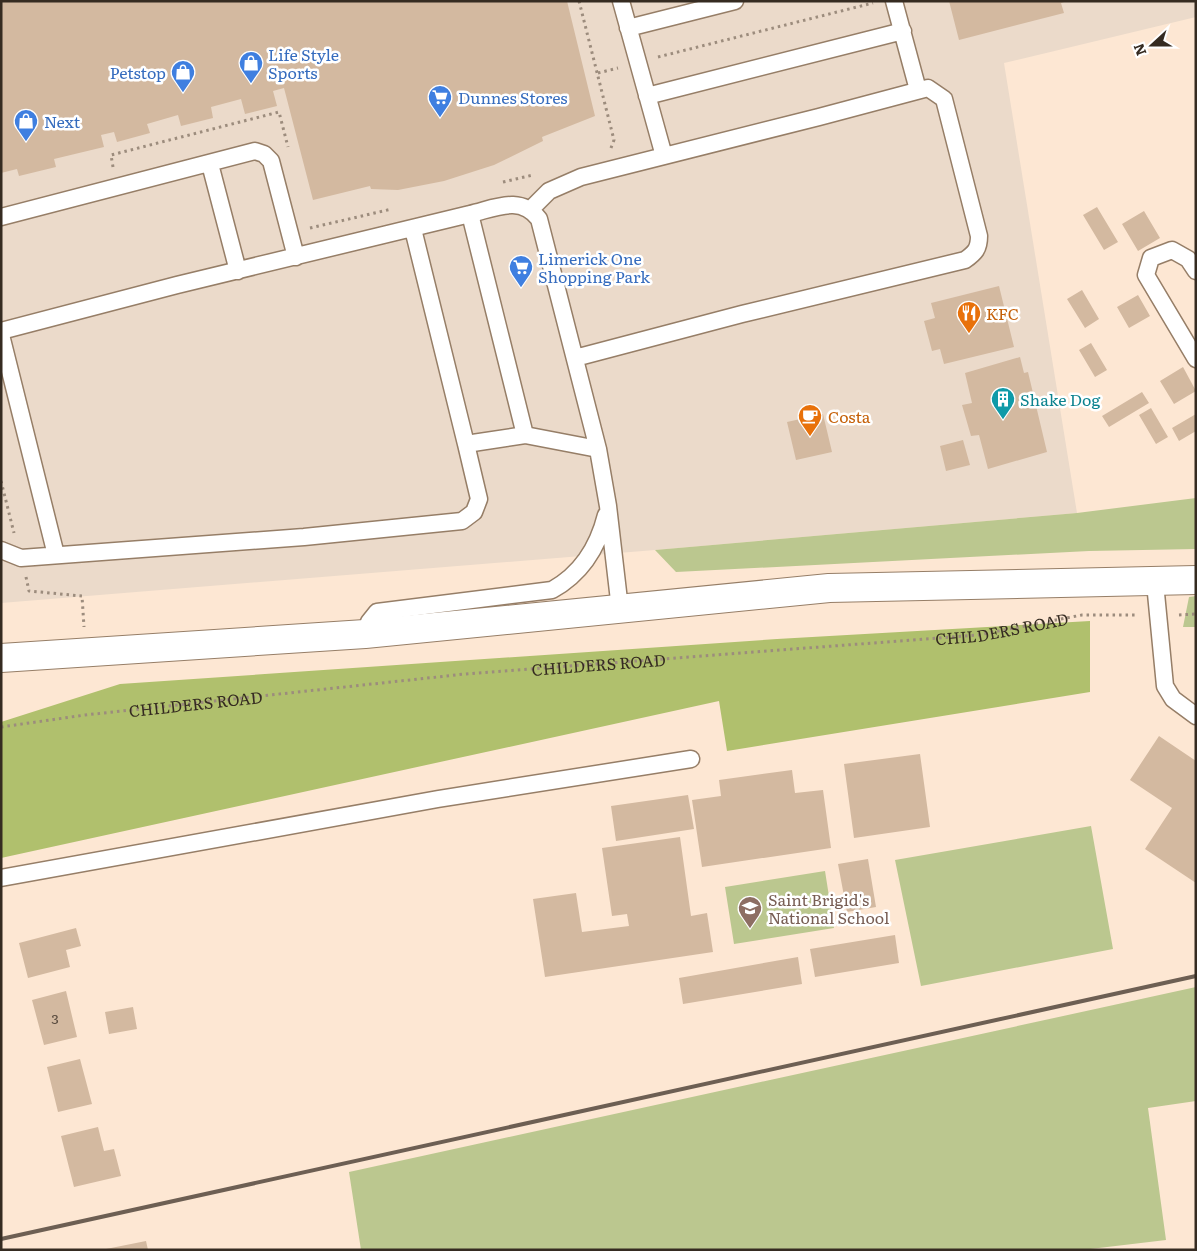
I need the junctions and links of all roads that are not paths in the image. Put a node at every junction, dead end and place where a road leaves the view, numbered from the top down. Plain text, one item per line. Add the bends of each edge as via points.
1 (621, 1) edge
2 (735, 1) edge
3 (894, 1) edge
4 (628, 28) junction
5 (902, 31) junction
6 (918, 90) junction
7 (647, 96) junction
8 (664, 156) junction
9 (210, 164) junction
10 (531, 209) junction
11 (470, 214) junction
12 (1, 217) edge
13 (412, 228) junction
14 (296, 257) junction
15 (238, 271) junction
16 (1196, 271) edge
17 (1, 331) edge
18 (1, 335) edge
19 (575, 358) junction
20 (1196, 359) edge
21 (525, 435) junction
22 (466, 444) junction
23 (598, 449) junction
24 (608, 506) junction
25 (1, 550) edge
26 (56, 555) junction
27 (1196, 580) edge
28 (1155, 583) junction
29 (620, 609) junction
30 (364, 634) junction
31 (1, 658) edge
32 (1196, 716) edge
33 (691, 759) dead end
34 (1, 878) edge

1 - 4 lane
2 - 4 lane
3 - 5 lane
4 - 7 lane
5 - 6 lane
5 - 7 lane
6 - 8 lane
6 - 19 lane via 928,88 944,99 979,236 979,247 975,253 965,260
7 - 8 lane
8 - 10 lane via 581,177 549,191
9 - 12 lane
9 - 14 lane via 255,152 264,154 271,161
9 - 15 lane
10 - 11 lane via 513,204
10 - 19 lane via 539,219
11 - 13 lane
11 - 21 lane
13 - 14 lane
13 - 22 lane
14 - 15 lane
15 - 17 lane
16 - 20 lane via 1188,259 1172,250 1152,258 1146,275
18 - 26 lane
19 - 23 lane
21 - 22 lane
21 - 23 lane
22 - 26 lane via 479,499 474,512 462,521 304,537
23 - 24 lane
24 - 29 lane
24 - 30 lane via 602,529 579,570 552,590 377,612
25 - 26 lane via 20,558
27 - 28 main road
28 - 29 main road via 829,588
28 - 32 lane via 1164,686 1173,699
29 - 30 main road
30 - 31 main road
33 - 34 lane via 438,799

